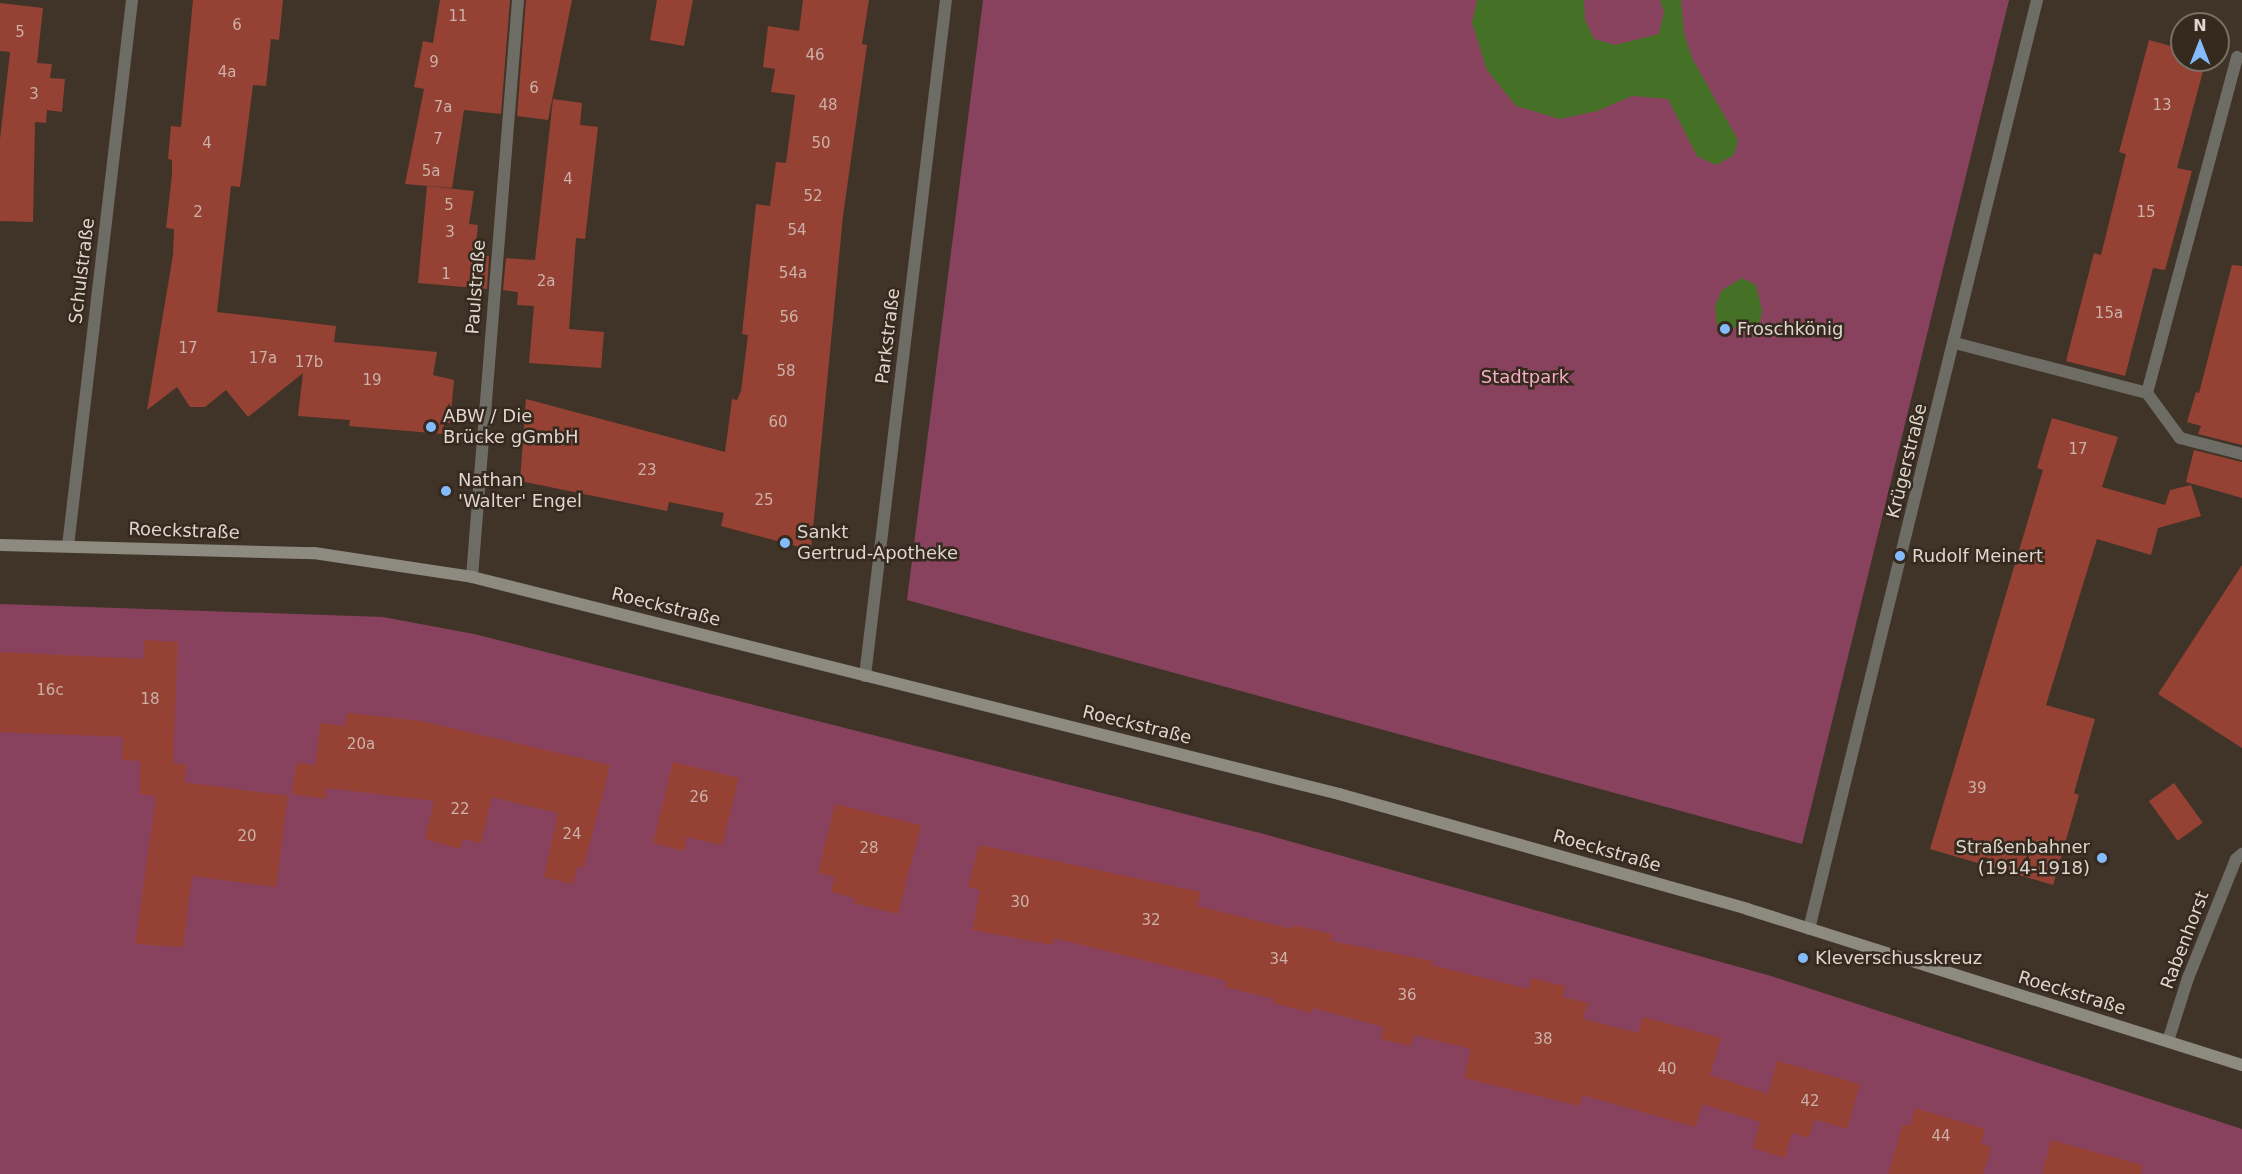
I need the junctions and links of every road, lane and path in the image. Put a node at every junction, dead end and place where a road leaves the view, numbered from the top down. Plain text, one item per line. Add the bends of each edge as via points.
1 (132, 0) edge
2 (518, 0) edge
3 (946, 0) edge
4 (2037, 0) edge
5 (2237, 57) dead end
6 (1955, 343) junction
7 (2147, 393) junction
8 (2242, 454) edge
9 (0, 545) edge
10 (68, 546) junction
11 (472, 577) junction
12 (865, 676) junction
13 (2242, 854) edge
14 (1809, 929) junction
15 (2168, 1041) junction
16 (2242, 1065) edge

1 - 10 street, Schulstraße
2 - 11 street, Paulstraße
3 - 12 street, Parkstraße
4 - 6 street, Krügerstraße
5 - 7 street
6 - 7 street
6 - 14 street, Krügerstraße
7 - 8 street via 2180,438
9 - 10 main road, Roeckstraße
10 - 11 main road, Roeckstraße via 314,553
11 - 12 main road, Roeckstraße
12 - 14 main road, Roeckstraße via 1340,794
13 - 15 street, Rabenhorst via 2236,859 2188,978
14 - 15 main road, Roeckstraße
15 - 16 main road, Roeckstraße

